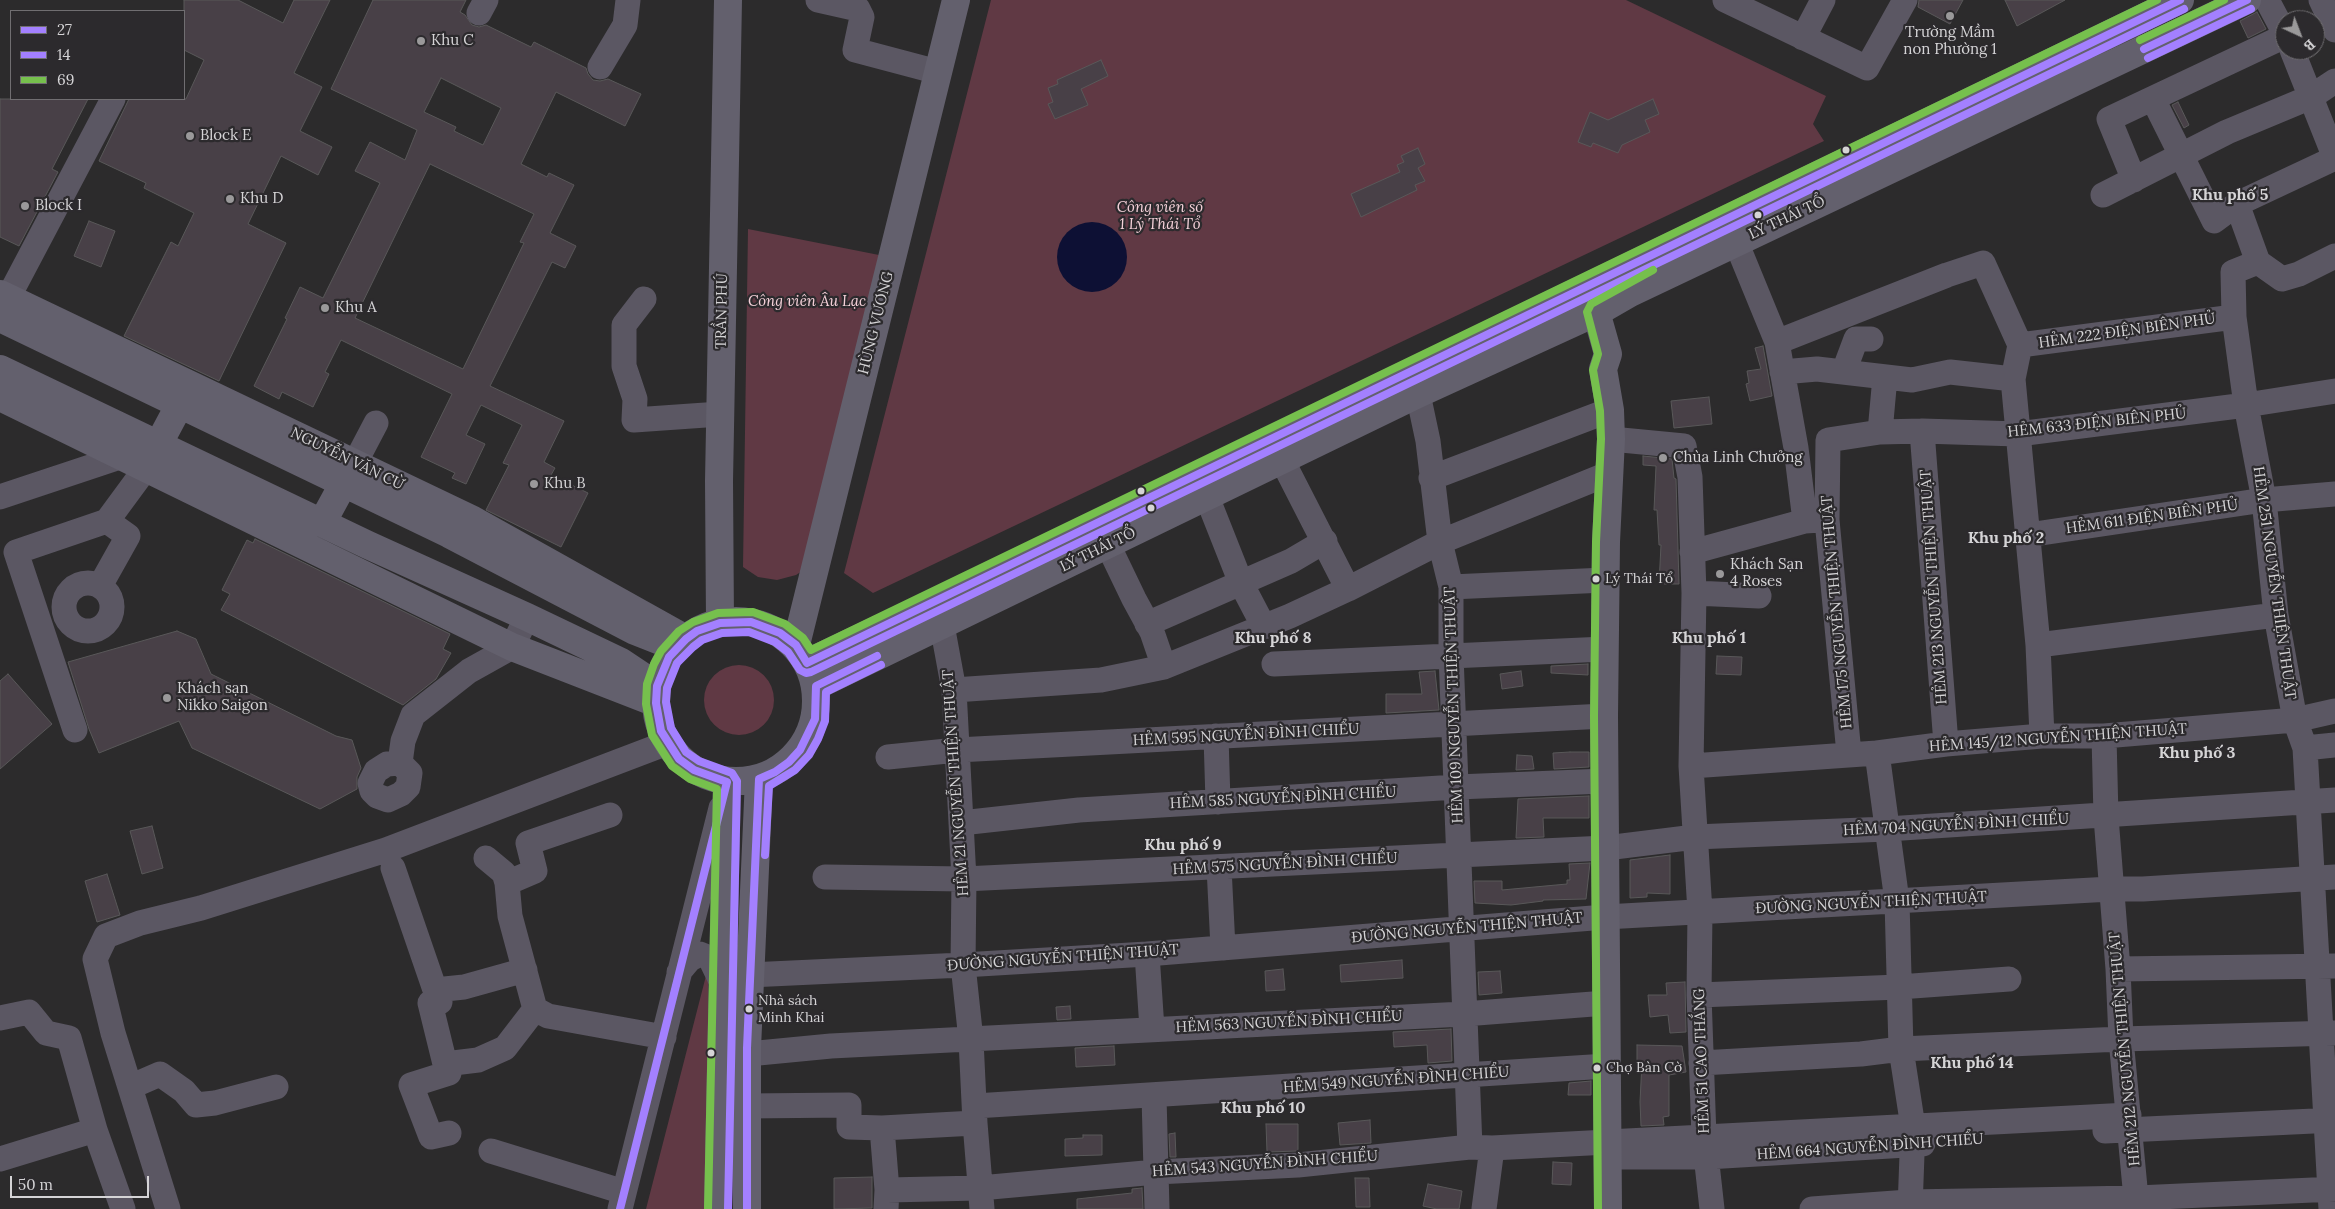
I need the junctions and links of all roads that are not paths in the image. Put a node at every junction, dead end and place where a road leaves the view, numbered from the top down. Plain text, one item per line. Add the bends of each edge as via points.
1 (628, 0) edge
2 (728, 0) edge
3 (818, 0) edge
4 (956, 0) edge
5 (1725, 0) edge
6 (1823, 0) edge
7 (1905, 0) edge
8 (2180, 0) edge
9 (2247, 0) edge
10 (2266, 0) edge
11 (859, 4) edge
12 (1757, 7) edge
13 (2275, 17) edge
14 (1803, 38) junction
15 (2275, 40) edge
16 (2296, 60) edge
17 (600, 67) dead end
18 (938, 72) junction
19 (2335, 81) edge
20 (2311, 97) junction
21 (2152, 99) junction
22 (112, 100) edge
23 (2183, 156) junction
24 (2335, 158) edge
25 (2134, 180) junction
26 (2103, 195) dead end
27 (2237, 204) junction
28 (1736, 242) junction
29 (2335, 256) edge
30 (2258, 262) junction
31 (1579, 291) junction
32 (644, 299) dead end
33 (2, 306) edge
34 (1587, 316) junction
35 (2234, 317) junction
36 (1871, 339) dead end
37 (1777, 342) junction
38 (2020, 345) junction
39 (0, 369) edge
40 (1844, 371) junction
41 (1782, 372) junction
42 (1885, 377) junction
43 (2013, 379) junction
44 (2335, 391) edge
45 (186, 394) junction
46 (1418, 394) junction
47 (0, 397) edge
48 (1382, 399) junction
49 (2246, 405) junction
50 (1610, 410) junction
51 (720, 414) junction
52 (376, 423) dead end
53 (1922, 431) junction
54 (1880, 432) junction
55 (2018, 434) junction
56 (1611, 439) junction
57 (1828, 440) joint
58 (142, 456) junction
59 (1282, 460) junction
60 (349, 473) junction
61 (1610, 473) junction
62 (1431, 478) junction
63 (2335, 494) edge
64 (0, 497) edge
65 (1207, 497) junction
66 (2264, 500) junction
67 (1816, 520) junction
68 (107, 521) junction
69 (322, 523) junction
70 (2028, 536) junction
71 (1325, 541) junction
72 (1440, 542) junction
73 (1108, 544) junction
74 (368, 545) junction
75 (1692, 552) junction
76 (354, 570) junction
77 (1606, 580) junction
78 (1241, 583) junction
79 (100, 586) dead end
80 (1451, 587) junction
81 (1348, 589) junction
82 (1694, 593) junction
83 (1758, 596) dead end
84 (937, 615) junction
85 (2276, 615) junction
86 (527, 617) junction
87 (720, 623) junction
88 (1147, 624) junction
89 (1264, 627) junction
90 (682, 643) junction
91 (2038, 645) junction
92 (512, 647) junction
93 (1604, 649) junction
94 (1451, 655) junction
95 (1274, 664) dead end
96 (806, 665) junction
97 (1164, 667) junction
98 (954, 690) junction
99 (656, 695) junction
100 (2335, 712) edge
101 (1604, 716) junction
102 (2295, 720) junction
103 (1454, 723) junction
104 (75, 730) dead end
105 (1216, 736) junction
106 (2042, 736) junction
107 (2104, 736) junction
108 (667, 743) junction
109 (1946, 744) junction
110 (2335, 745) edge
111 (2305, 748) junction
112 (957, 750) junction
113 (1877, 753) junction
114 (1849, 754) junction
115 (888, 758) dead end
116 (400, 763) dead end
117 (1691, 766) junction
118 (759, 779) junction
119 (1605, 781) junction
120 (728, 782) junction
121 (1458, 787) junction
122 (2335, 800) edge
123 (1218, 802) junction
124 (2306, 802) junction
125 (610, 814) dead end
126 (2106, 817) junction
127 (961, 823) junction
128 (1887, 830) junction
129 (1695, 837) junction
130 (1606, 848) junction
131 (1458, 855) junction
132 (486, 858) dead end
133 (1219, 867) junction
134 (393, 868) dead end
135 (825, 877) dead end
136 (2323, 877) edge
137 (964, 878) junction
138 (507, 883) junction
139 (2111, 889) junction
140 (1897, 901) junction
141 (1700, 912) junction
142 (1605, 917) junction
143 (1461, 929) junction
144 (1224, 948) junction
145 (1147, 954) junction
146 (2326, 965) edge
147 (963, 966) junction
148 (2118, 969) junction
149 (525, 970) junction
150 (679, 972) junction
151 (750, 975) junction
152 (2009, 978) dead end
153 (722, 983) junction
154 (1899, 987) junction
155 (435, 990) junction
156 (1699, 995) junction
157 (1606, 1003) junction
158 (535, 1009) junction
159 (1464, 1014) junction
160 (0, 1018) edge
161 (1152, 1029) junction
162 (2328, 1033) edge
163 (664, 1037) junction
164 (2121, 1038) junction
165 (971, 1040) junction
166 (1902, 1049) junction
167 (748, 1054) junction
168 (1701, 1063) junction
169 (445, 1064) junction
170 (1607, 1066) junction
171 (1467, 1075) junction
172 (276, 1087) dead end
173 (130, 1088) junction
174 (1154, 1096) junction
175 (746, 1106) junction
176 (975, 1115) junction
177 (2330, 1121) edge
178 (2130, 1122) junction
179 (882, 1128) junction
180 (96, 1130) junction
181 (449, 1133) dead end
182 (1914, 1136) junction
183 (1481, 1147) junction
184 (1705, 1147) junction
185 (1609, 1149) junction
186 (491, 1151) dead end
187 (0, 1159) edge
188 (1156, 1172) junction
189 (2332, 1196) edge
190 (981, 1198) edge
191 (929, 1199) edge
192 (887, 1200) edge
193 (622, 1201) edge
194 (2137, 1203) edge
195 (1910, 1206) edge
196 (123, 1209) edge
197 (168, 1209) edge
198 (718, 1209) edge
199 (747, 1209) edge
200 (1157, 1209) edge
201 (1484, 1209) edge
202 (1608, 1209) edge
203 (1712, 1209) edge
204 (1812, 1209) edge

1 - 17 street via 625,25
2 - 51 main road, TRẦN PHÚ
3 - 11 street
4 - 18 main road, HÙNG VƯƠNG
5 - 12 street
6 - 14 street
7 - 14 street via 1867,68
8 - 31 main road, LÝ THÁI TỔ
9 - 28 main road, LÝ THÁI TỔ
10 - 13 street
11 - 18 street via 862,17 856,50
12 - 14 street
15 - 21 street
16 - 20 street
18 - 96 main road, HÙNG VƯƠNG
19 - 20 street
20 - 23 street via 2227,132
20 - 24 street
21 - 23 street
21 - 25 street via 2109,119
22 - 33 street
23 - 25 street
23 - 27 street via 2214,221
24 - 27 street
25 - 26 street
27 - 30 street
28 - 34 main road, LÝ THÁI TỔ
28 - 37 street
29 - 30 street via 2282,279
30 - 35 street, HẺM 251 NGUYỄN THIỆN THUẬT via 2233,272
31 - 34 main road
31 - 48 main road, LÝ THÁI TỔ
32 - 51 street via 624,325 624,366 634,399 634,420
33 - 45 main road, NGUYỄN VĂN CỪ
34 - 46 main road, LÝ THÁI TỔ
34 - 50 main road via 1593,360 1603,369
35 - 38 street, HẺM 222 ÐIỆN BIÊN PHỦ
35 - 49 street, HẺM 251 NGUYỄN THIỆN THUẬT
36 - 40 street via 1856,340
37 - 38 street via 1983,264
37 - 41 street
38 - 43 street
39 - 58 main road
40 - 41 street
40 - 42 street
41 - 67 street via 1796,448
42 - 43 street via 1912,380 1950,372
42 - 54 street
43 - 55 street
44 - 49 street, HẺM 633 ÐIỆN BIÊN PHỦ
45 - 58 main road
45 - 60 main road, NGUYỄN VĂN CỪ
46 - 48 main road, LÝ THÁI TỔ
46 - 62 street, HẺM 109 NGUYỄN THIỆN THUẬT via 1428,441
47 - 58 main road
48 - 59 main road, LÝ THÁI TỔ
48 - 84 main road, LÝ THÁI TỔ
49 - 55 street, HẺM 633 ÐIỆN BIÊN PHỦ
49 - 66 street, HẺM 251 NGUYỄN THIỆN THUẬT
50 - 56 main road
50 - 62 street
51 - 87 main road, TRẦN PHÚ
52 - 60 street
53 - 54 street, HẺM 633 ÐIỆN BIÊN PHỦ
53 - 55 street, HẺM 633 ÐIỆN BIÊN PHỦ
53 - 109 street, HẺM 213 NGUYỄN THIỆN THUẬT
54 - 57 street, HẺM 633 ÐIỆN BIÊN PHỦ
55 - 70 street
56 - 61 main road
56 - 75 street, HẺM 51 CAO THẮNG via 1684,446 1690,477
57 - 67 street, HẺM 175 NGUYỄN THIỆN THUẬT
58 - 64 street
58 - 68 street
58 - 69 main road
58 - 76 main road
59 - 65 main road, LÝ THÁI TỔ
59 - 71 street
60 - 69 main road
60 - 90 main road, NGUYỄN VĂN CỪ via 473,520
61 - 72 street
61 - 77 main road
62 - 72 street, HẺM 109 NGUYỄN THIỆN THUẬT
63 - 66 street, HẺM 611 ÐIỆN BIÊN PHỦ
65 - 73 main road, LÝ THÁI TỔ
65 - 78 street
66 - 70 street, HẺM 611 ÐIỆN BIÊN PHỦ
66 - 85 street, HẺM 251 NGUYỄN THIỆN THUẬT
67 - 75 street
67 - 114 street, HẺM 175 NGUYỄN THIỆN THUẬT
68 - 79 street via 128,536
68 - 104 street via 16,552
69 - 74 main road
70 - 91 street
71 - 78 street via 1291,562
71 - 81 street
72 - 80 street, HẺM 109 NGUYỄN THIỆN THUẬT
72 - 81 street
73 - 84 main road, LÝ THÁI TỔ
73 - 88 street
74 - 76 main road
74 - 86 main road
75 - 82 street, HẺM 51 CAO THẮNG
76 - 92 main road
77 - 80 street
77 - 93 main road
78 - 88 street
78 - 89 street
80 - 94 street, HẺM 109 NGUYỄN THIỆN THUẬT
81 - 89 street
82 - 83 street
82 - 117 street, HẺM 51 CAO THẮNG
84 - 96 main road, LÝ THÁI TỔ
84 - 98 street, HẺM 21 NGUYỄN THIỆN THUẬT
85 - 91 street
85 - 102 street, HẺM 251 NGUYỄN THIỆN THUẬT
86 - 92 street
86 - 99 main road via 621,662
87 - 90 main road via 697,631
87 - 96 main road via 736,621 766,626
88 - 97 street
89 - 97 street
90 - 99 main road via 663,668
91 - 106 street
92 - 99 main road
92 - 116 street via 469,671 414,715 403,740
93 - 94 street
93 - 101 main road
94 - 95 street
94 - 103 street, HẺM 109 NGUYỄN THIỆN THUẬT
96 - 118 main road via 815,719 809,736 789,762
97 - 98 street via 1101,680
98 - 112 street, HẺM 21 NGUYỄN THIỆN THUẬT
99 - 108 main road via 661,730
100 - 102 street, HẺM 145/12 NGUYỄN THIỆN THUẬT
101 - 103 street, HẺM 595 NGUYỄN ÐÌNH CHIỂU
101 - 119 main road
102 - 107 street, HẺM 145/12 NGUYỄN THIỆN THUẬT
102 - 111 street, HẺM 251 NGUYỄN THIỆN THUẬT
103 - 105 street, HẺM 595 NGUYỄN ÐÌNH CHIỂU
103 - 121 street, HẺM 109 NGUYỄN THIỆN THUẬT
105 - 112 street, HẺM 595 NGUYỄN ÐÌNH CHIỂU
105 - 123 street
106 - 107 street, HẺM 145/12 NGUYỄN THIỆN THUẬT
106 - 109 street, HẺM 145/12 NGUYỄN THIỆN THUẬT
107 - 126 street
108 - 120 main road via 679,759 694,770
108 - 173 street via 386,850 106,936 95,959
109 - 113 street, HẺM 145/12 NGUYỄN THIỆN THUẬT
110 - 111 street
111 - 124 street, HẺM 251 NGUYỄN THIỆN THUẬT
112 - 115 street, HẺM 595 NGUYỄN ÐÌNH CHIỂU
112 - 127 street, HẺM 21 NGUYỄN THIỆN THUẬT
113 - 114 street, HẺM 145/12 NGUYỄN THIỆN THUẬT
113 - 128 street
114 - 117 street, HẺM 145/12 NGUYỄN THIỆN THUẬT
117 - 129 street, HẺM 51 CAO THẮNG
118 - 120 main road
118 - 151 main road
119 - 121 street, HẺM 585 NGUYỄN ÐÌNH CHIỂU
119 - 130 main road
120 - 150 street
120 - 153 main road
121 - 123 street, HẺM 585 NGUYỄN ÐÌNH CHIỂU
121 - 131 street, HẺM 109 NGUYỄN THIỆN THUẬT
122 - 124 street, HẺM 704 NGUYỄN ĐÌNH CHIỂU
123 - 127 street, HẺM 585 NGUYỄN ÐÌNH CHIỂU via 1079,810
124 - 126 street, HẺM 704 NGUYỄN ĐÌNH CHIỂU
124 - 136 street, HẺM 251 NGUYỄN THIỆN THUẬT
125 - 138 street via 528,843 535,871
126 - 128 street, HẺM 704 NGUYỄN ĐÌNH CHIỂU
126 - 139 street
127 - 137 street, HẺM 21 NGUYỄN THIỆN THUẬT
128 - 129 street, HẺM 704 NGUYỄN ĐÌNH CHIỂU
128 - 140 street
129 - 130 street, HẺM 704 NGUYỄN ĐÌNH CHIỂU
129 - 141 street, HẺM 51 CAO THẮNG
130 - 131 street, HẺM 575 NGUYỄN ÐÌNH CHIỂU
130 - 142 main road
131 - 133 street, HẺM 575 NGUYỄN ÐÌNH CHIỂU
131 - 143 street, HẺM 109 NGUYỄN THIỆN THUẬT
132 - 138 street via 504,873
133 - 137 street, HẺM 575 NGUYỄN ÐÌNH CHIỂU
133 - 144 street
134 - 155 street
135 - 137 street, HẺM 575 NGUYỄN ÐÌNH CHIỂU
136 - 139 street, ĐƯỜNG NGUYỄN THIỆN THUẬT
136 - 146 street, HẺM 251 NGUYỄN THIỆN THUẬT
137 - 147 street, HẺM 21 NGUYỄN THIỆN THUẬT
138 - 149 street via 510,916
139 - 140 street, ĐƯỜNG NGUYỄN THIỆN THUẬT
139 - 148 street, HẺM 212 NGUYỄN THIỆN THUẬT
140 - 141 street, ĐƯỜNG NGUYỄN THIỆN THUẬT
140 - 154 street
141 - 142 street, ĐƯỜNG NGUYỄN THIỆN THUẬT
141 - 156 street, HẺM 51 CAO THẮNG
142 - 143 street, ĐƯỜNG NGUYỄN THIỆN THUẬT
142 - 157 main road
143 - 144 street, ĐƯỜNG NGUYỄN THIỆN THUẬT
143 - 159 street, HẺM 109 NGUYỄN THIỆN THUẬT
144 - 145 street, ĐƯỜNG NGUYỄN THIỆN THUẬT
145 - 147 street, ĐƯỜNG NGUYỄN THIỆN THUẬT
145 - 161 street
146 - 148 street
146 - 162 street, HẺM 251 NGUYỄN THIỆN THUẬT
147 - 151 street, ĐƯỜNG NGUYỄN THIỆN THUẬT
147 - 165 street, HẺM 21 NGUYỄN THIỆN THUẬT
148 - 164 street, HẺM 212 NGUYỄN THIỆN THUẬT
149 - 155 street via 464,987
149 - 158 street
150 - 153 street via 690,959 700,954 710,958
150 - 163 street
151 - 167 main road
152 - 154 street
153 - 198 main road
154 - 156 street
154 - 166 street
155 - 169 street via 440,1002 430,1003
156 - 168 street, HẺM 51 CAO THẮNG
157 - 159 street, HẺM 563 NGUYỄN ÐÌNH CHIỂU
157 - 170 main road
158 - 163 street via 548,1016
158 - 169 street via 505,1048 478,1060
159 - 161 street, HẺM 563 NGUYỄN ÐÌNH CHIỂU
159 - 171 street, HẺM 109 NGUYỄN THIỆN THUẬT
160 - 180 street via 29,1012 46,1033 70,1038
161 - 165 street, HẺM 563 NGUYỄN ÐÌNH CHIỂU
162 - 164 street
162 - 177 street, HẺM 251 NGUYỄN THIỆN THUẬT
163 - 193 street
164 - 166 street
164 - 178 street, HẺM 212 NGUYỄN THIỆN THUẬT
165 - 167 street, HẺM 563 NGUYỄN ÐÌNH CHIỂU via 831,1046
165 - 176 street, HẺM 21 NGUYỄN THIỆN THUẬT
166 - 168 street
166 - 182 street
167 - 175 main road
168 - 184 street, HẺM 51 CAO THẮNG
169 - 181 street via 449,1073 411,1085 431,1137
170 - 171 street, HẺM 549 NGUYỄN ÐÌNH CHIỂU
170 - 185 main road
171 - 174 street, HẺM 549 NGUYỄN ÐÌNH CHIỂU
171 - 183 street, HẺM 109 NGUYỄN THIỆN THUẬT
172 - 173 street via 196,1106 184,1091 160,1074
173 - 197 street
174 - 176 street, HẺM 549 NGUYỄN ÐÌNH CHIỂU
174 - 188 street
175 - 179 street, HẺM 549 NGUYỄN ÐÌNH CHIỂU via 849,1104 848,1127
175 - 199 main road
176 - 179 street, HẺM 549 NGUYỄN ÐÌNH CHIỂU
176 - 190 street, HẺM 21 NGUYỄN THIỆN THUẬT
177 - 178 street, HẺM 664 NGUYỄN ĐÌNH CHIỂU
177 - 189 street, HẺM 251 NGUYỄN THIỆN THUẬT
178 - 182 street, HẺM 664 NGUYỄN ĐÌNH CHIỂU
178 - 194 street, HẺM 212 NGUYỄN THIỆN THUẬT
179 - 192 street
180 - 187 street
180 - 196 street
182 - 184 street, HẺM 664 NGUYỄN ĐÌNH CHIỂU
182 - 195 street
183 - 185 street, HẺM 543 NGUYỄN ÐÌNH CHIỂU
183 - 188 street, HẺM 543 NGUYỄN ÐÌNH CHIỂU via 1298,1165
183 - 201 street, HẺM 109 NGUYỄN THIỆN THUẬT
184 - 185 street, HẺM 664 NGUYỄN ĐÌNH CHIỂU
184 - 203 street, HẺM 51 CAO THẮNG
185 - 202 main road
186 - 193 street
188 - 190 street, HẺM 543 NGUYỄN ÐÌNH CHIỂU
188 - 200 street
189 - 194 street
190 - 191 street, HẺM 543 NGUYỄN ÐÌNH CHIỂU
191 - 192 street, HẺM 543 NGUYỄN ÐÌNH CHIỂU
194 - 195 street
195 - 204 street

